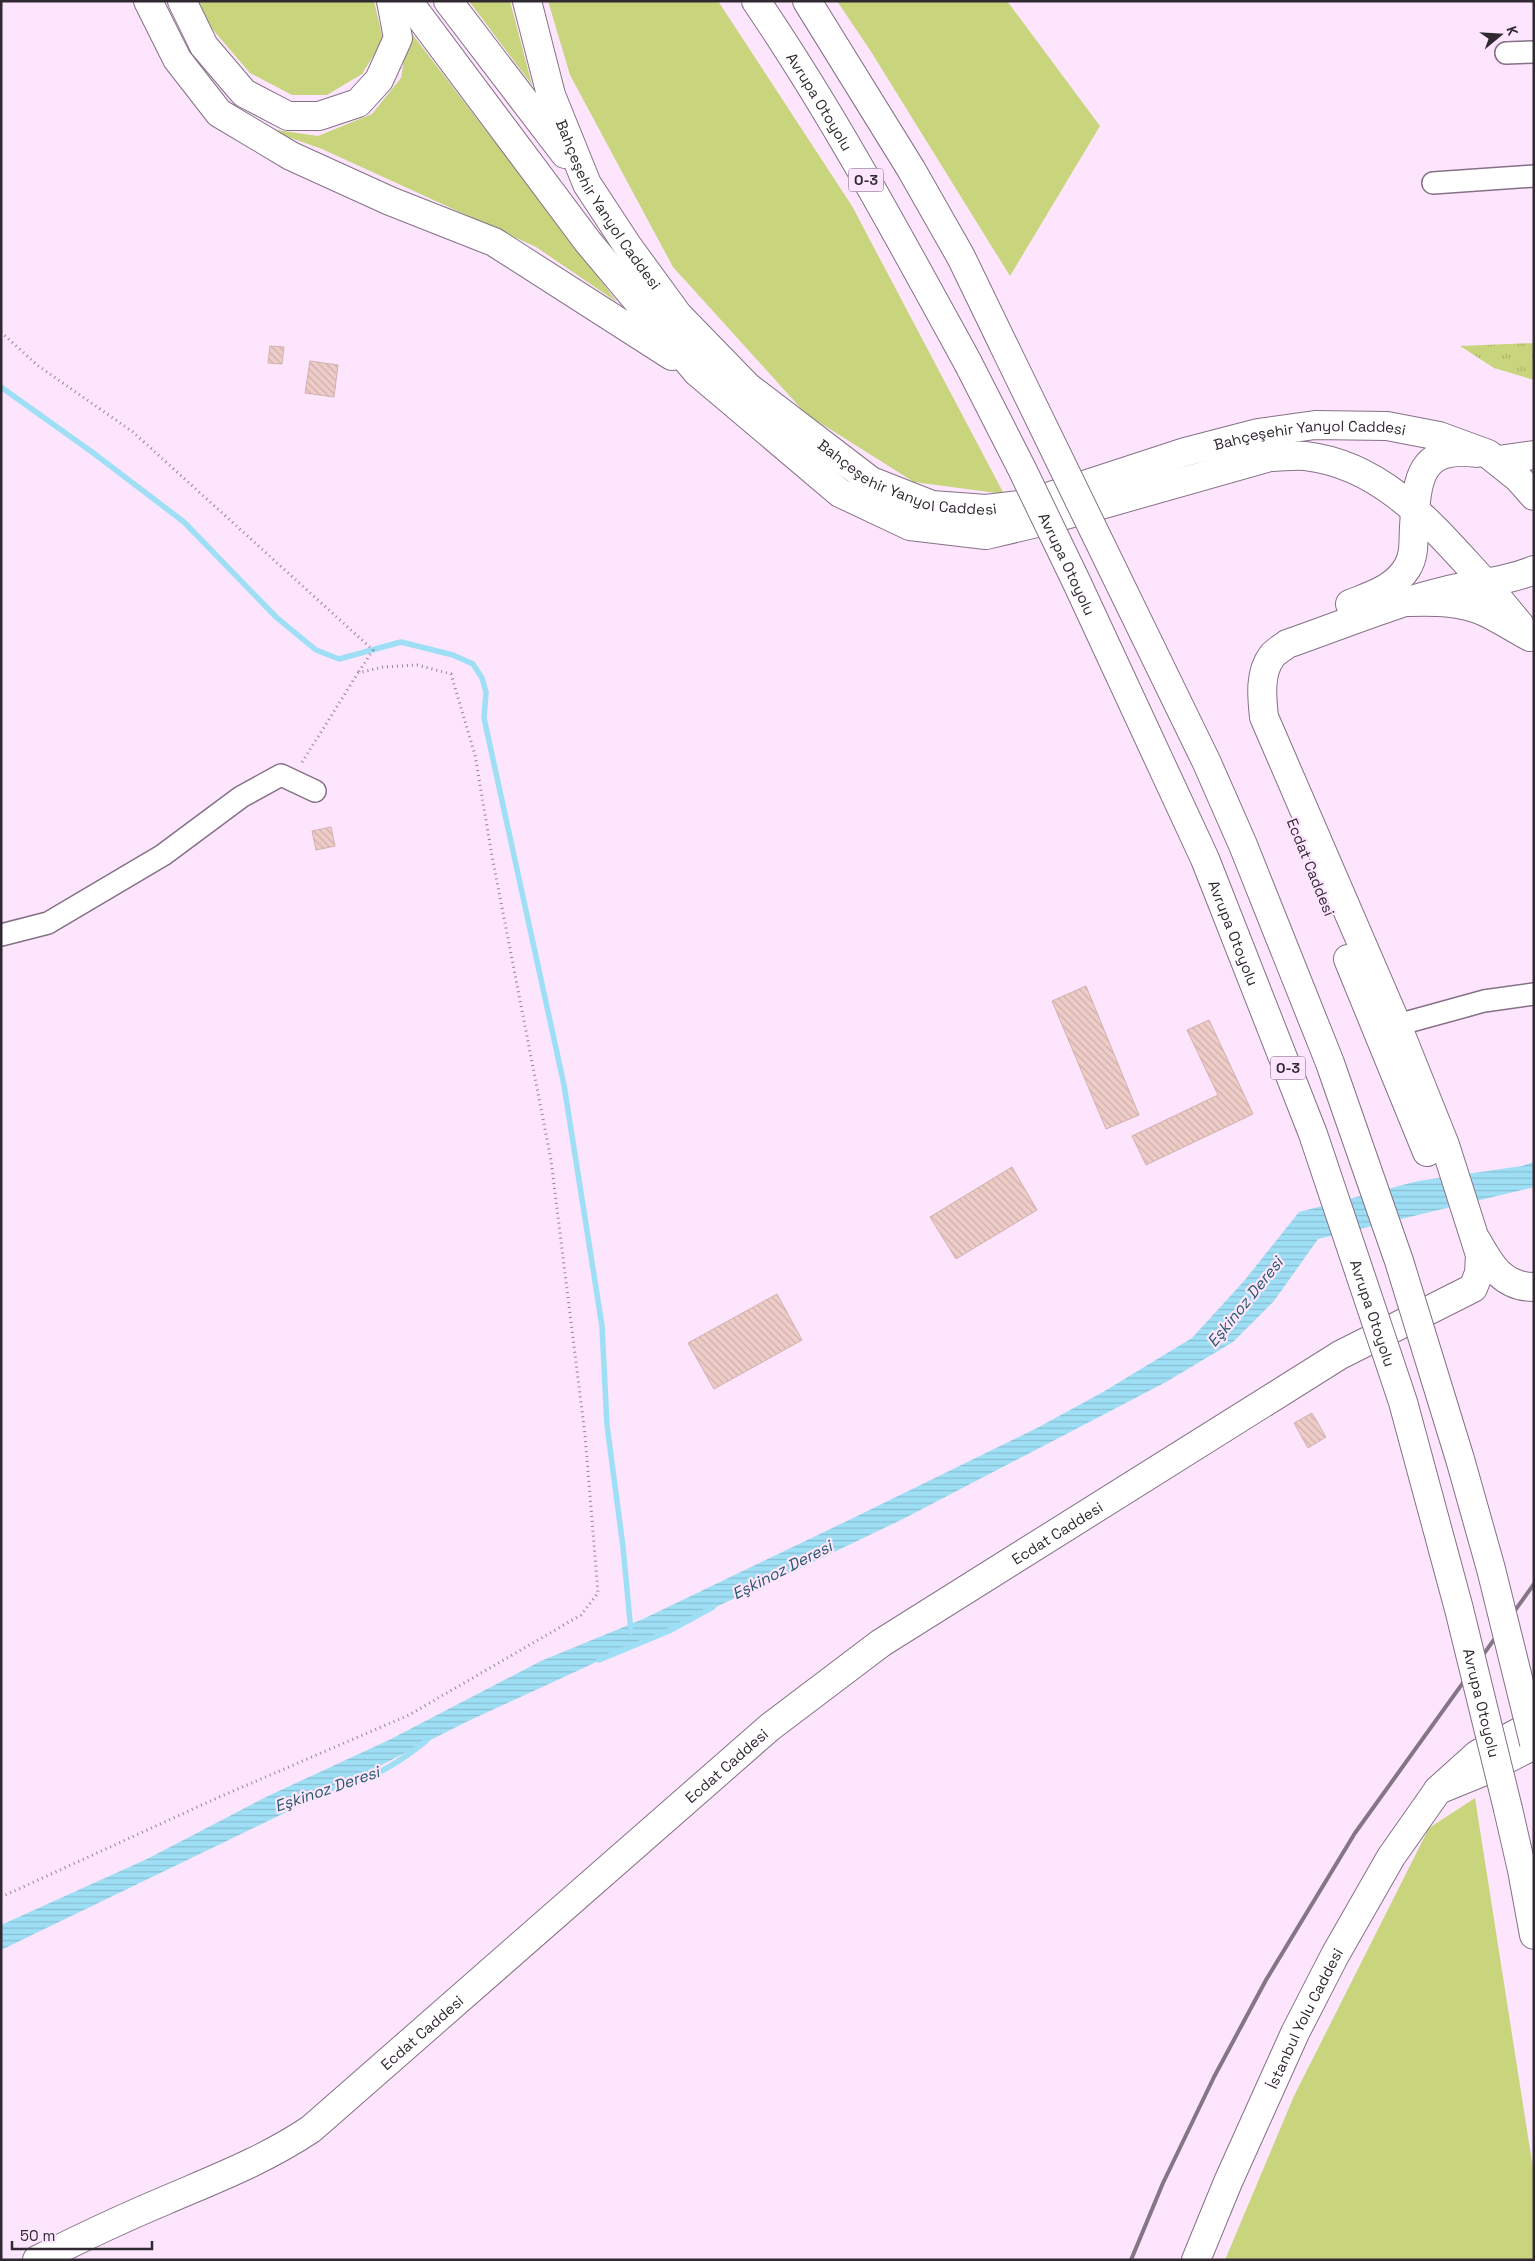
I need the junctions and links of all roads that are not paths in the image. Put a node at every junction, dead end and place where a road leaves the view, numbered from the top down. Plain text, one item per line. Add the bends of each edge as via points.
1 (148, 1) edge
2 (182, 1) edge
3 (391, 1) edge
4 (408, 1) edge
5 (448, 1) edge
6 (527, 1) edge
7 (756, 1) edge
8 (807, 1) edge
9 (1534, 52) edge
10 (1506, 53) dead end
11 (1534, 176) edge
12 (1433, 182) dead end
13 (587, 184) junction
14 (696, 372) junction
15 (1534, 455) edge
16 (1493, 457) junction
17 (1526, 487) edge
18 (1416, 509) junction
19 (1534, 570) edge
20 (1486, 584) junction
21 (1408, 602) junction
22 (1532, 640) edge
23 (315, 791) dead end
24 (1, 935) edge
25 (1534, 994) edge
26 (1397, 1024) junction
27 (1436, 1149) junction
28 (1467, 1231) junction
29 (1534, 1287) edge
30 (1534, 1724) edge
31 (1534, 1744) edge
32 (1438, 1790) junction
33 (1534, 1935) edge
34 (37, 2260) edge
35 (1196, 2260) edge

1 - 14 main road via 177,58 220,113 291,156 390,201 494,242
2 - 3 main road via 204,46 244,93 288,116 319,116 358,103 380,80 398,38
4 - 14 main road, Bahçeşehir Yanyol Caddesi via 588,242
5 - 13 main road
6 - 13 main road, Bahçeşehir Yanyol Caddesi via 551,95
7 - 33 main road, Avrupa Otoyolu / O-3, bridge via 887,216 968,364 1077,583 1205,859 1313,1134 1403,1402 1459,1609 1508,1809
8 - 31 main road, O-3, bridge via 911,169 961,257 1207,763 1243,845 1330,1063 1399,1261 1491,1568
9 - 10 street
11 - 12 street
13 - 16 main road, Bahçeşehir Yanyol Caddesi via 678,315 748,387 871,481 932,504 986,509 1026,504 1185,452 1258,433 1315,425 1387,426 1439,436
14 - 18 main road, Bahçeşehir Yanyol Caddesi via 840,493 910,526 986,535 1270,457 1304,456 1332,462 1360,472
15 - 16 main road
16 - 17 main road, Bahçeşehir Yanyol Caddesi
16 - 18 main road, Ecdat Caddesi via 1466,451 1434,460 1418,482
18 - 20 main road, Bahçeşehir Yanyol Caddesi
18 - 27 main road, Ecdat Caddesi via 1414,550 1408,567 1396,582 1382,591 1273,633 1248,661 1245,681 1247,712
19 - 20 main road, Ecdat Caddesi
20 - 21 main road, Ecdat Caddesi
20 - 22 main road, Bahçeşehir Yanyol Caddesi
21 - 22 main road via 1442,601 1466,606 1485,612
21 - 26 main road, Ecdat Caddesi via 1287,644 1272,656 1261,692 1264,717
23 - 24 street via 281,775 241,797 163,855 48,922
25 - 26 street via 1484,1001
26 - 27 main road, Ecdat Caddesi
27 - 28 main road, Ecdat Caddesi
28 - 29 main road via 1505,1280 1520,1287
28 - 34 main road, Ecdat Caddesi via 1480,1255 1473,1288 1340,1354 866,1654 770,1727 318,2122 284,2147
30 - 32 main road, İstanbul Yolu Caddesi via 1478,1754
31 - 32 main road via 1482,1772
32 - 35 main road, İstanbul Yolu Caddesi via 1391,1857 1335,1955 1228,2182

